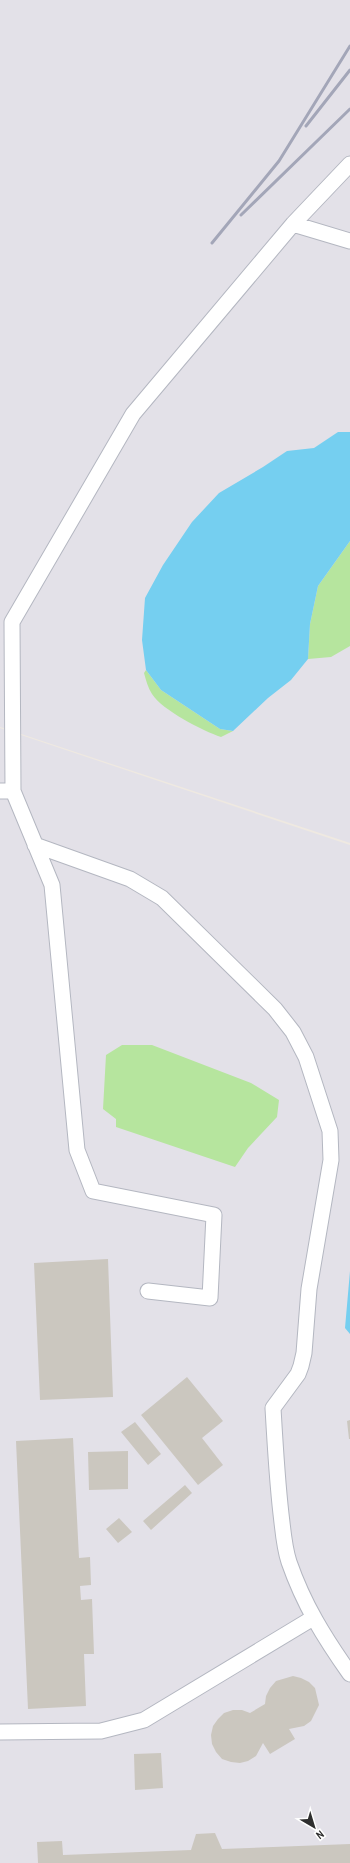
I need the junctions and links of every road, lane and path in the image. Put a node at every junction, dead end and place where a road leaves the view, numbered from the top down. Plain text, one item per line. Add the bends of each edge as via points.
1 (350, 164) edge
2 (294, 224) junction
3 (350, 241) edge
4 (6, 791) edge
5 (35, 845) junction
6 (148, 1291) dead end
7 (313, 1618) junction
8 (350, 1674) edge
9 (0, 1732) edge

1 - 2 lane
2 - 3 lane
2 - 4 lane via 133,414 12,622
4 - 5 lane
5 - 6 lane via 52,885 77,1150 93,1191 214,1215 210,1298
5 - 7 lane via 130,879 162,898 275,1009 293,1032 306,1057 330,1131 331,1160 306,1306 301,1366 273,1408 284,1540 289,1561
7 - 8 lane
7 - 9 lane via 144,1720 101,1730

